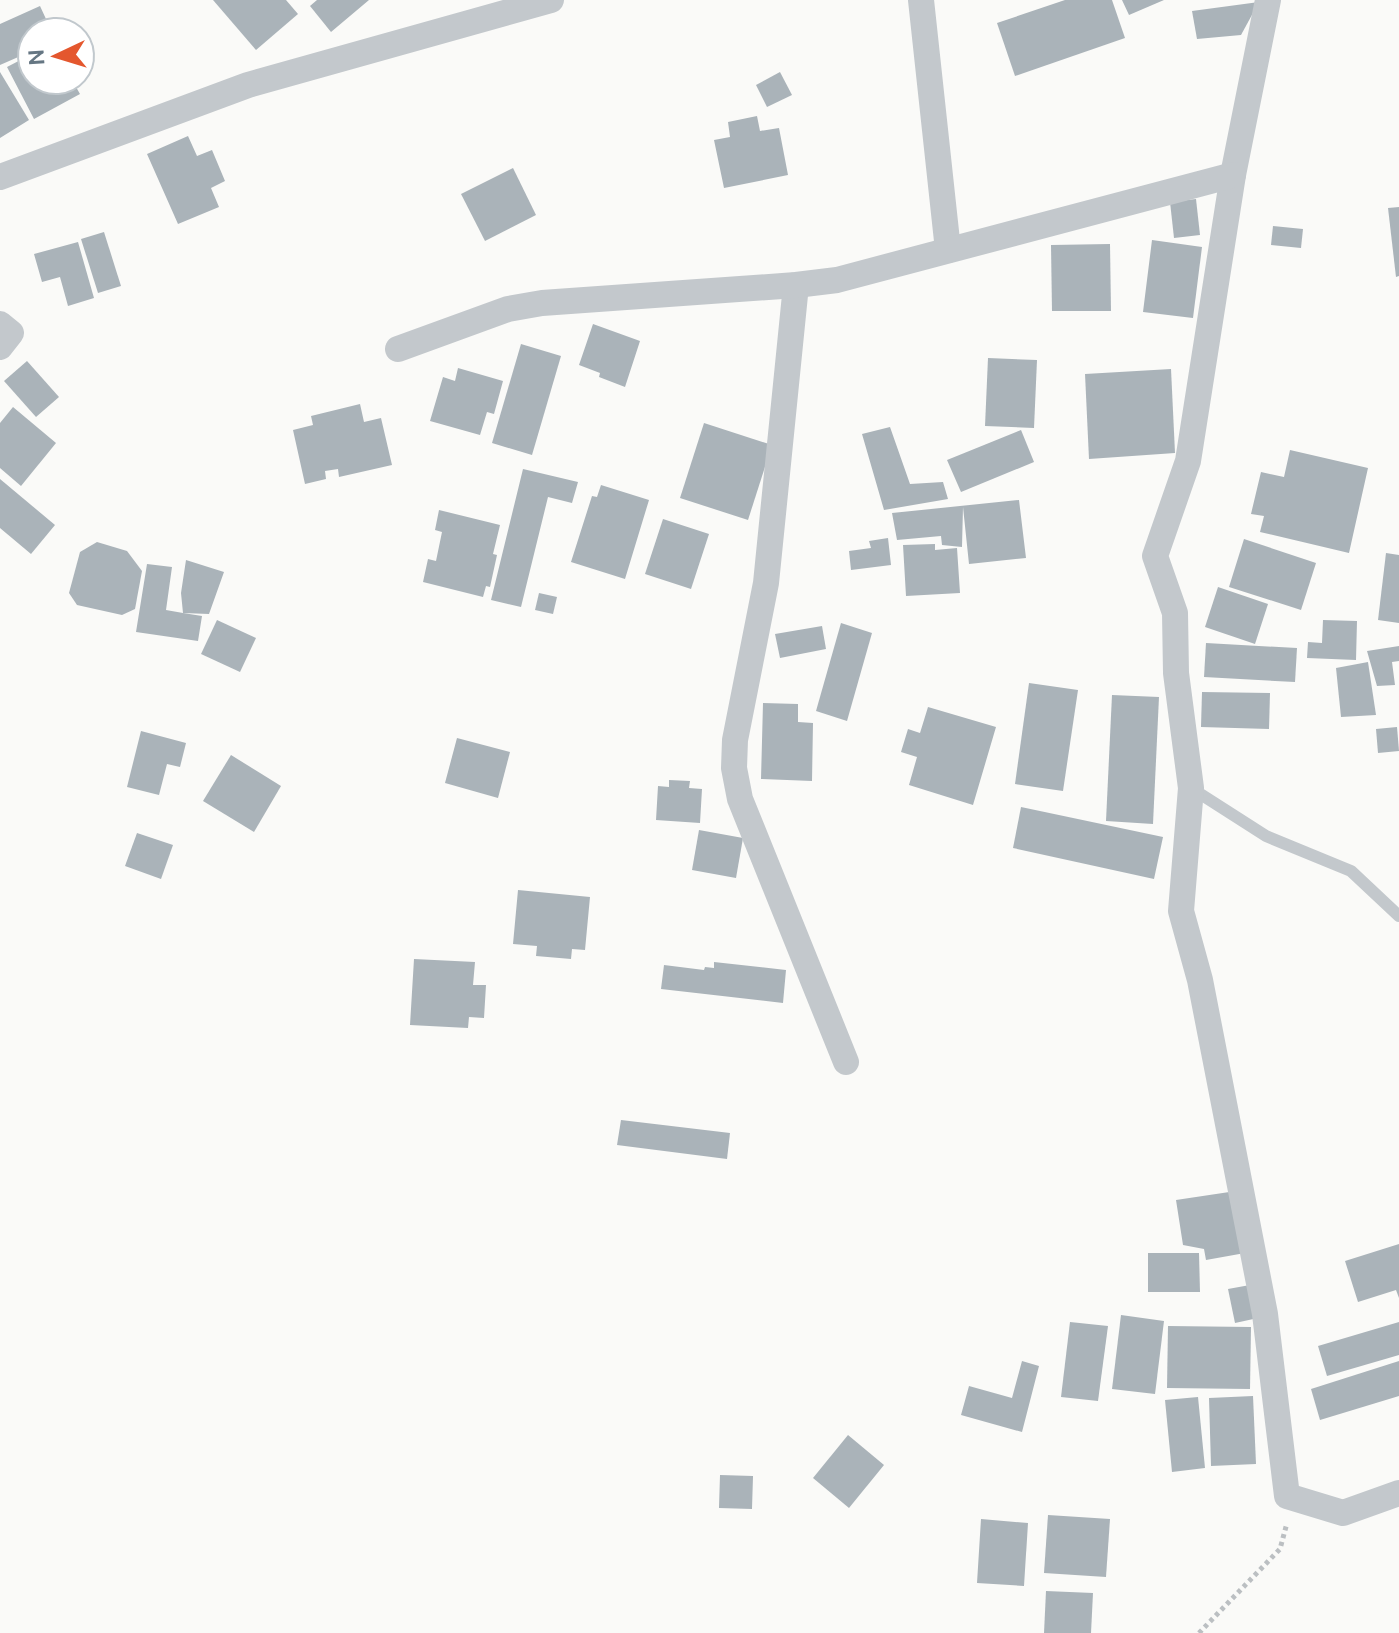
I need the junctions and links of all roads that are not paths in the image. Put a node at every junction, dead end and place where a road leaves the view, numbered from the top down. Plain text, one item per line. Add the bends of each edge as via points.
1 (551, 0) edge
2 (921, 0) edge
3 (1268, 0) edge
4 (1233, 175) junction
5 (0, 177) edge
6 (948, 250) junction
7 (796, 285) junction
8 (0, 324) edge
9 (0, 347) edge
10 (398, 349) dead end
11 (1191, 788) junction
12 (1399, 916) edge
13 (846, 1062) dead end
14 (1399, 1493) edge

1 - 5 street via 248,85
2 - 6 street
3 - 4 street
4 - 6 street
4 - 11 street via 1188,461 1155,556 1175,613 1176,673
6 - 7 street via 837,280
7 - 10 street via 542,303 508,309
7 - 13 street via 766,583 734,768 740,799
8 - 9 street via 11,333
11 - 12 lane via 1266,836 1351,871
11 - 14 street via 1181,911 1200,980 1265,1314 1287,1496 1343,1513

